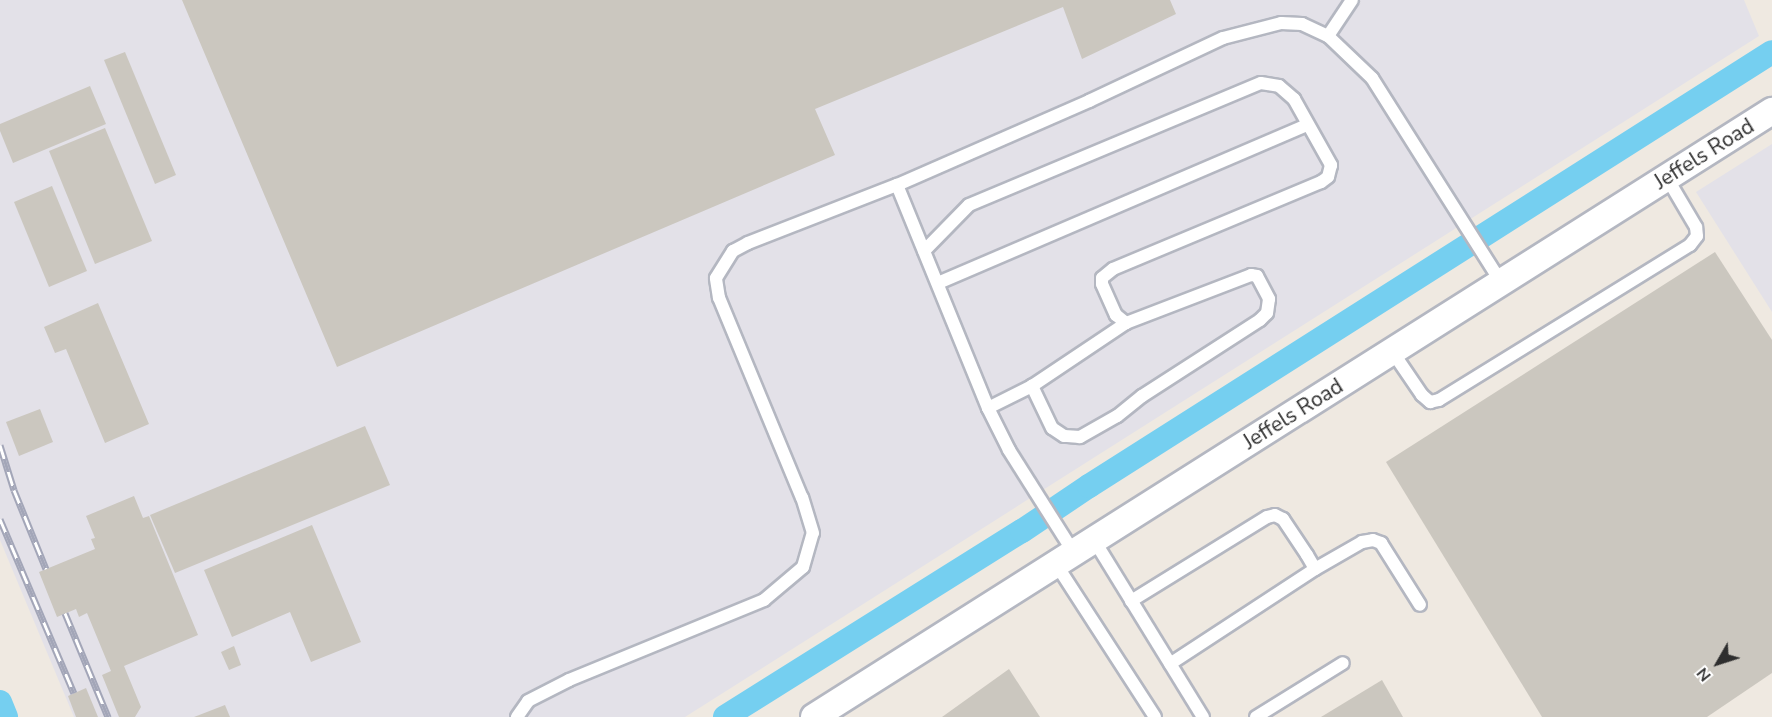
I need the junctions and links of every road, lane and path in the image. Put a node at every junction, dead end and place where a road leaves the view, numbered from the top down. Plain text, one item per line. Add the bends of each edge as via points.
1 (1352, 0) edge
2 (1328, 36) junction
3 (1772, 111) edge
4 (1307, 124) junction
5 (1667, 178) junction
6 (897, 185) junction
7 (924, 250) junction
8 (1501, 282) junction
9 (938, 283) junction
10 (1126, 323) junction
11 (1392, 351) junction
12 (1032, 386) junction
13 (988, 408) junction
14 (1075, 552) junction
15 (1315, 569) junction
16 (1131, 601) junction
17 (1420, 605) dead end
18 (1343, 663) dead end
19 (1170, 664) junction
20 (517, 717) edge
21 (814, 717) edge
22 (1155, 717) edge
23 (1203, 717) edge
24 (1256, 717) edge

1 - 2 lane
2 - 6 lane via 1302,24 1281,23 1223,38
2 - 8 lane via 1372,78
3 - 5 street, Jeffels Road
4 - 7 lane via 1288,92 1261,83 969,205
4 - 9 lane
4 - 10 lane via 1331,165 1328,177 1113,269 1102,278 1102,284 1116,315
5 - 8 street, Jeffels Road
5 - 11 lane via 1696,227 1697,236 1690,245 1439,400 1430,402 1422,395
6 - 7 lane
6 - 20 lane via 748,243 734,251 716,278 719,298 813,533 803,567 764,600 568,680 528,701
7 - 9 lane
8 - 11 street, Jeffels Road
9 - 13 lane
10 - 12 lane
10 - 12 lane via 1251,275 1262,282 1269,298 1270,306 1260,320 1080,437 1064,436 1052,428
11 - 14 street, Jeffels Road
12 - 13 lane
13 - 14 lane via 1014,459
14 - 16 lane
14 - 21 street, Jeffels Road
14 - 22 lane
15 - 16 lane via 1288,525 1275,515 1260,520
15 - 17 lane via 1362,542 1373,540 1381,543
15 - 19 lane
16 - 19 lane
18 - 24 lane
19 - 23 lane

